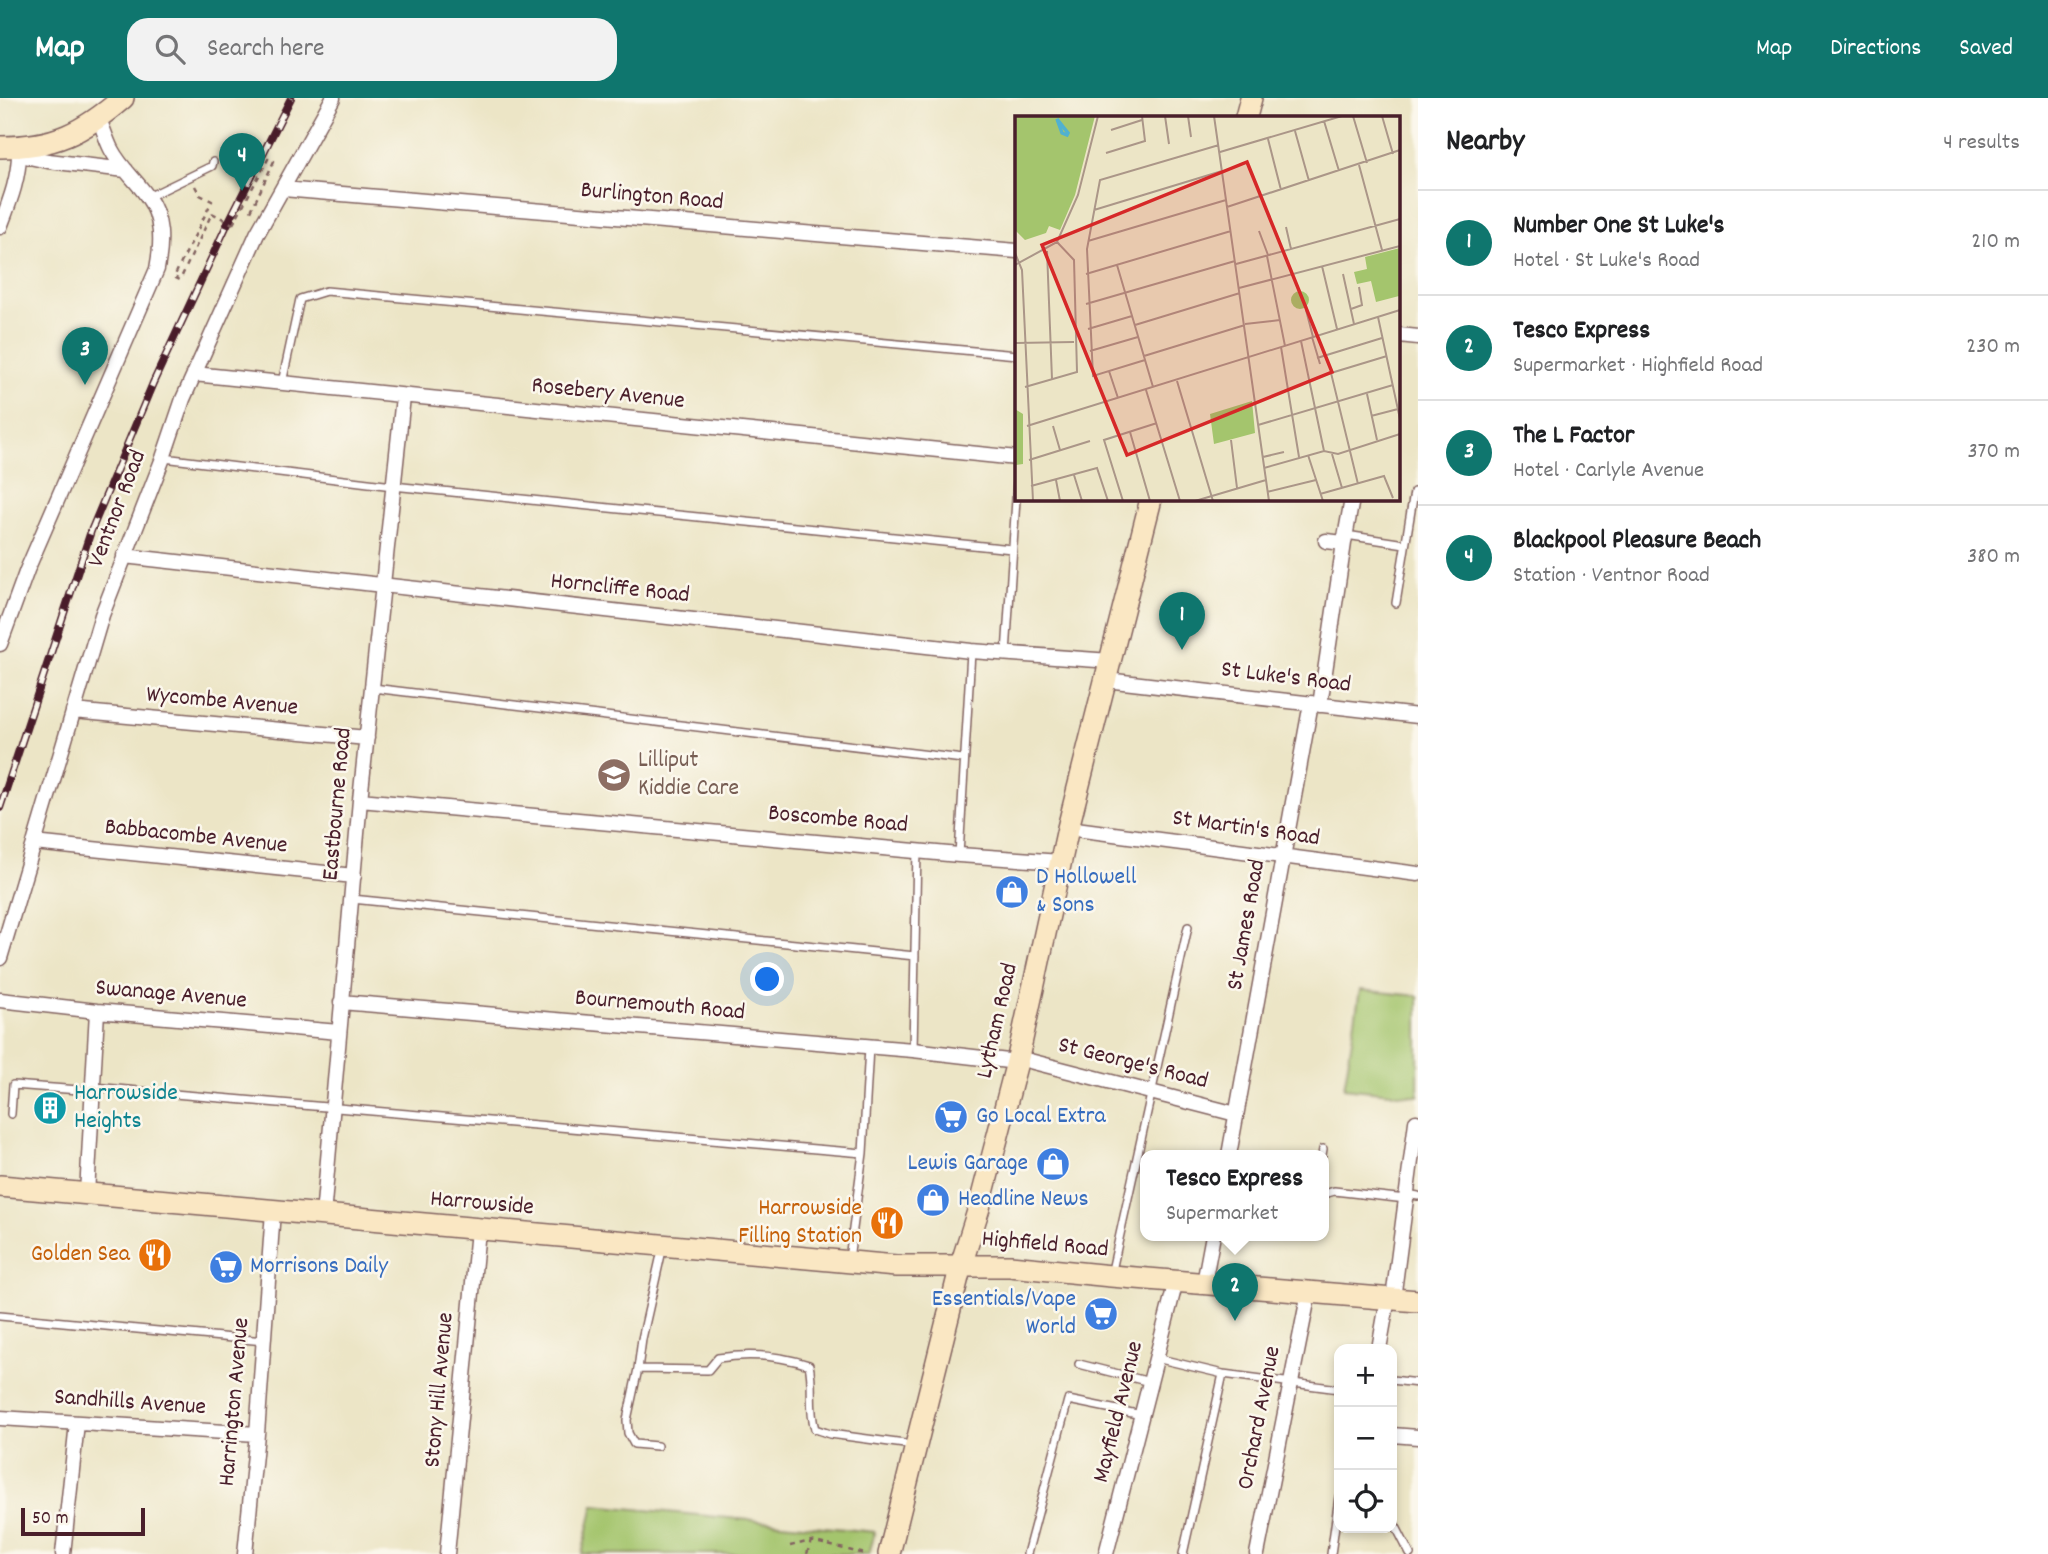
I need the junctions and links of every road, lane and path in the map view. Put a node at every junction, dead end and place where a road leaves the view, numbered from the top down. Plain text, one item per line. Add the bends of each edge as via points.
1 (123, 98) edge
2 (333, 98) edge
3 (1251, 98) edge
4 (1246, 116) edge
5 (99, 118) junction
6 (13, 149) edge
7 (213, 162) dead end
8 (125, 170) junction
9 (190, 177) junction
10 (283, 189) junction
11 (148, 197) junction
12 (248, 216) dead end
13 (0, 227) edge
14 (1015, 251) edge
15 (1400, 335) edge
16 (1418, 337) edge
17 (1015, 355) edge
18 (194, 374) junction
19 (282, 384) junction
20 (403, 397) junction
21 (163, 458) junction
22 (1015, 458) edge
23 (393, 486) junction
24 (1414, 492) dead end
25 (1016, 500) edge
26 (1151, 500) edge
27 (1352, 500) edge
28 (1345, 539) junction
29 (1326, 541) dead end
30 (1405, 544) junction
31 (1012, 550) junction
32 (124, 556) junction
33 (382, 586) junction
34 (1396, 603) dead end
35 (0, 644) edge
36 (971, 651) junction
37 (1006, 654) junction
38 (1109, 671) junction
39 (373, 688) junction
40 (1316, 704) junction
41 (73, 711) junction
42 (1418, 716) edge
43 (367, 738) junction
44 (963, 760) junction
45 (360, 800) junction
46 (1068, 828) junction
47 (34, 843) junction
48 (917, 850) junction
49 (959, 855) junction
50 (1282, 857) junction
51 (1061, 862) junction
52 (1418, 874) edge
53 (354, 876) junction
54 (352, 899) junction
55 (1188, 927) dead end
56 (915, 956) junction
57 (0, 958) edge
58 (0, 1000) edge
59 (341, 1002) junction
60 (97, 1011) junction
61 (339, 1032) junction
62 (869, 1047) junction
63 (913, 1051) junction
64 (1017, 1060) junction
65 (92, 1089) junction
66 (1152, 1092) junction
67 (332, 1108) junction
68 (11, 1114) dead end
69 (1236, 1114) junction
70 (1416, 1122) edge
71 (1230, 1150) edge
72 (863, 1153) junction
73 (0, 1186) edge
74 (1329, 1193) edge
75 (87, 1194) junction
76 (1410, 1196) edge
77 (273, 1211) junction
78 (323, 1216) junction
79 (478, 1230) junction
80 (1212, 1241) edge
81 (663, 1246) junction
82 (848, 1262) junction
83 (961, 1265) junction
84 (1111, 1276) junction
85 (1176, 1282) junction
86 (1204, 1283) junction
87 (1309, 1292) junction
88 (1390, 1298) junction
89 (1418, 1301) edge
90 (0, 1316) edge
91 (264, 1341) junction
92 (1380, 1344) edge
93 (1156, 1358) junction
94 (1079, 1364) dead end
95 (638, 1369) junction
96 (1223, 1374) junction
97 (1291, 1381) junction
98 (1397, 1381) edge
99 (1150, 1382) junction
100 (1418, 1383) edge
101 (1334, 1388) edge
102 (1142, 1415) junction
103 (0, 1418) edge
104 (77, 1423) junction
105 (257, 1434) junction
106 (1397, 1435) edge
107 (1418, 1437) edge
108 (914, 1445) junction
109 (657, 1446) dead end
110 (1397, 1529) edge
111 (1334, 1533) edge
112 (811, 1541) junction
113 (790, 1546) dead end
114 (855, 1553) edge
115 (63, 1554) edge
116 (245, 1554) edge
117 (447, 1554) edge
118 (807, 1554) edge
119 (865, 1554) edge
120 (889, 1554) edge
121 (1027, 1554) edge
122 (1106, 1554) edge
123 (1183, 1554) edge
124 (1257, 1554) edge
125 (1331, 1554) edge
126 (1410, 1554) edge

1 - 5 street
2 - 10 street, Ventnor Road
3 - 4 street
5 - 6 street via 55,140
5 - 8 street
6 - 8 street via 48,161
6 - 13 street via 12,196
7 - 9 lane
8 - 11 street
9 - 11 lane
9 - 12 path, bridge via 200,195 212,201 174,277 180,281 212,214 233,224 268,159 274,161
10 - 14 street, Burlington Road
10 - 18 street, Ventnor Road via 257,234
11 - 35 street via 160,224 157,269 27,570
15 - 16 street
17 - 19 lane via 326,291 300,299
18 - 19 street, Rosebery Avenue
18 - 21 street, Ventnor Road
19 - 20 street, Rosebery Avenue
20 - 22 street, Rosebery Avenue
20 - 23 street, Eastbourne Road
21 - 23 lane
21 - 32 street, Ventnor Road
23 - 31 lane
23 - 33 street, Eastbourne Road
24 - 30 lane
25 - 31 lane
26 - 38 street, Lytham Road
27 - 28 street, St James Road
28 - 29 street
28 - 30 lane
28 - 40 street, St James Road
30 - 34 lane
31 - 37 lane
32 - 33 street, Horncliffe Road
32 - 41 street, Ventnor Road
33 - 36 street, Horncliffe Road
33 - 39 street, Eastbourne Road
36 - 37 street, Horncliffe Road
36 - 44 lane
37 - 38 street, Horncliffe Road
38 - 40 street, St Luke's Road
38 - 46 street, Lytham Road
39 - 43 street, Eastbourne Road
39 - 44 lane
40 - 42 street, St Luke's Road
40 - 50 street, St James Road
41 - 43 street, Wycombe Avenue
41 - 47 street, Ventnor Road
43 - 45 street, Eastbourne Road
44 - 49 lane
45 - 48 street, Boscombe Road
45 - 53 street, Eastbourne Road
46 - 50 street, St Martin's Road
46 - 51 street, Lytham Road
47 - 53 street, Babbacombe Avenue
47 - 57 street, Ventnor Road
48 - 49 street, Boscombe Road
48 - 56 lane
49 - 51 street, Boscombe Road
50 - 52 street, St Martin's Road
50 - 69 street, St James Road
51 - 64 street, Lytham Road
53 - 54 street, Eastbourne Road
54 - 56 lane
54 - 59 street, Eastbourne Road
55 - 66 lane
56 - 63 lane
58 - 60 street, Swanage Avenue
59 - 61 street, Eastbourne Road
59 - 62 street, Bournemouth Road
60 - 61 street, Swanage Avenue
60 - 65 street
61 - 67 street, Eastbourne Road
62 - 63 street, Bournemouth Road
62 - 72 lane
63 - 64 street, Bournemouth Road
64 - 66 street, St George's Road
64 - 83 street, Lytham Road
65 - 67 lane
65 - 68 lane via 13,1085
65 - 75 street
66 - 69 street, St George's Road
66 - 84 lane
67 - 72 lane
67 - 78 street, Eastbourne Road
69 - 71 street, St James Road
70 - 76 street
72 - 82 lane
73 - 75 street, Harrowside
74 - 76 lane
75 - 77 street, Harrowside
76 - 88 street
77 - 78 street, Harrowside
77 - 91 street, Harrington Avenue
78 - 79 street, Harrowside
79 - 81 street, Harrowside
79 - 117 street, Stony Hill Avenue
80 - 86 street
81 - 82 street, Harrowside
81 - 95 lane
82 - 83 street, Harrowside
83 - 84 street, Highfield Road
83 - 108 street, Lytham Road
84 - 85 street, Highfield Road
85 - 86 street, Highfield Road
85 - 93 street, Mayfield Avenue
86 - 87 street, Highfield Road
87 - 88 street, Highfield Road
87 - 97 street, Orchard Avenue
88 - 89 street, Highfield Road
88 - 92 street
90 - 91 lane
91 - 105 street, Harrington Avenue
93 - 96 lane
93 - 99 street, Mayfield Avenue
94 - 99 lane
95 - 108 lane via 708,1370 718,1358 729,1356 794,1360 809,1365 815,1429
95 - 109 lane via 628,1433 634,1444
96 - 97 lane
96 - 123 lane
97 - 101 lane
97 - 124 street, Orchard Avenue
98 - 100 lane
99 - 102 street, Mayfield Avenue
102 - 121 lane via 1068,1399
102 - 122 street, Mayfield Avenue
103 - 104 street, Sandhills Avenue
104 - 105 street, Sandhills Avenue
104 - 115 street
105 - 116 street, Harrington Avenue
106 - 107 street
108 - 120 street, Lytham Road
110 - 126 lane
111 - 125 lane
112 - 113 path
112 - 114 path
112 - 118 path
114 - 119 path

